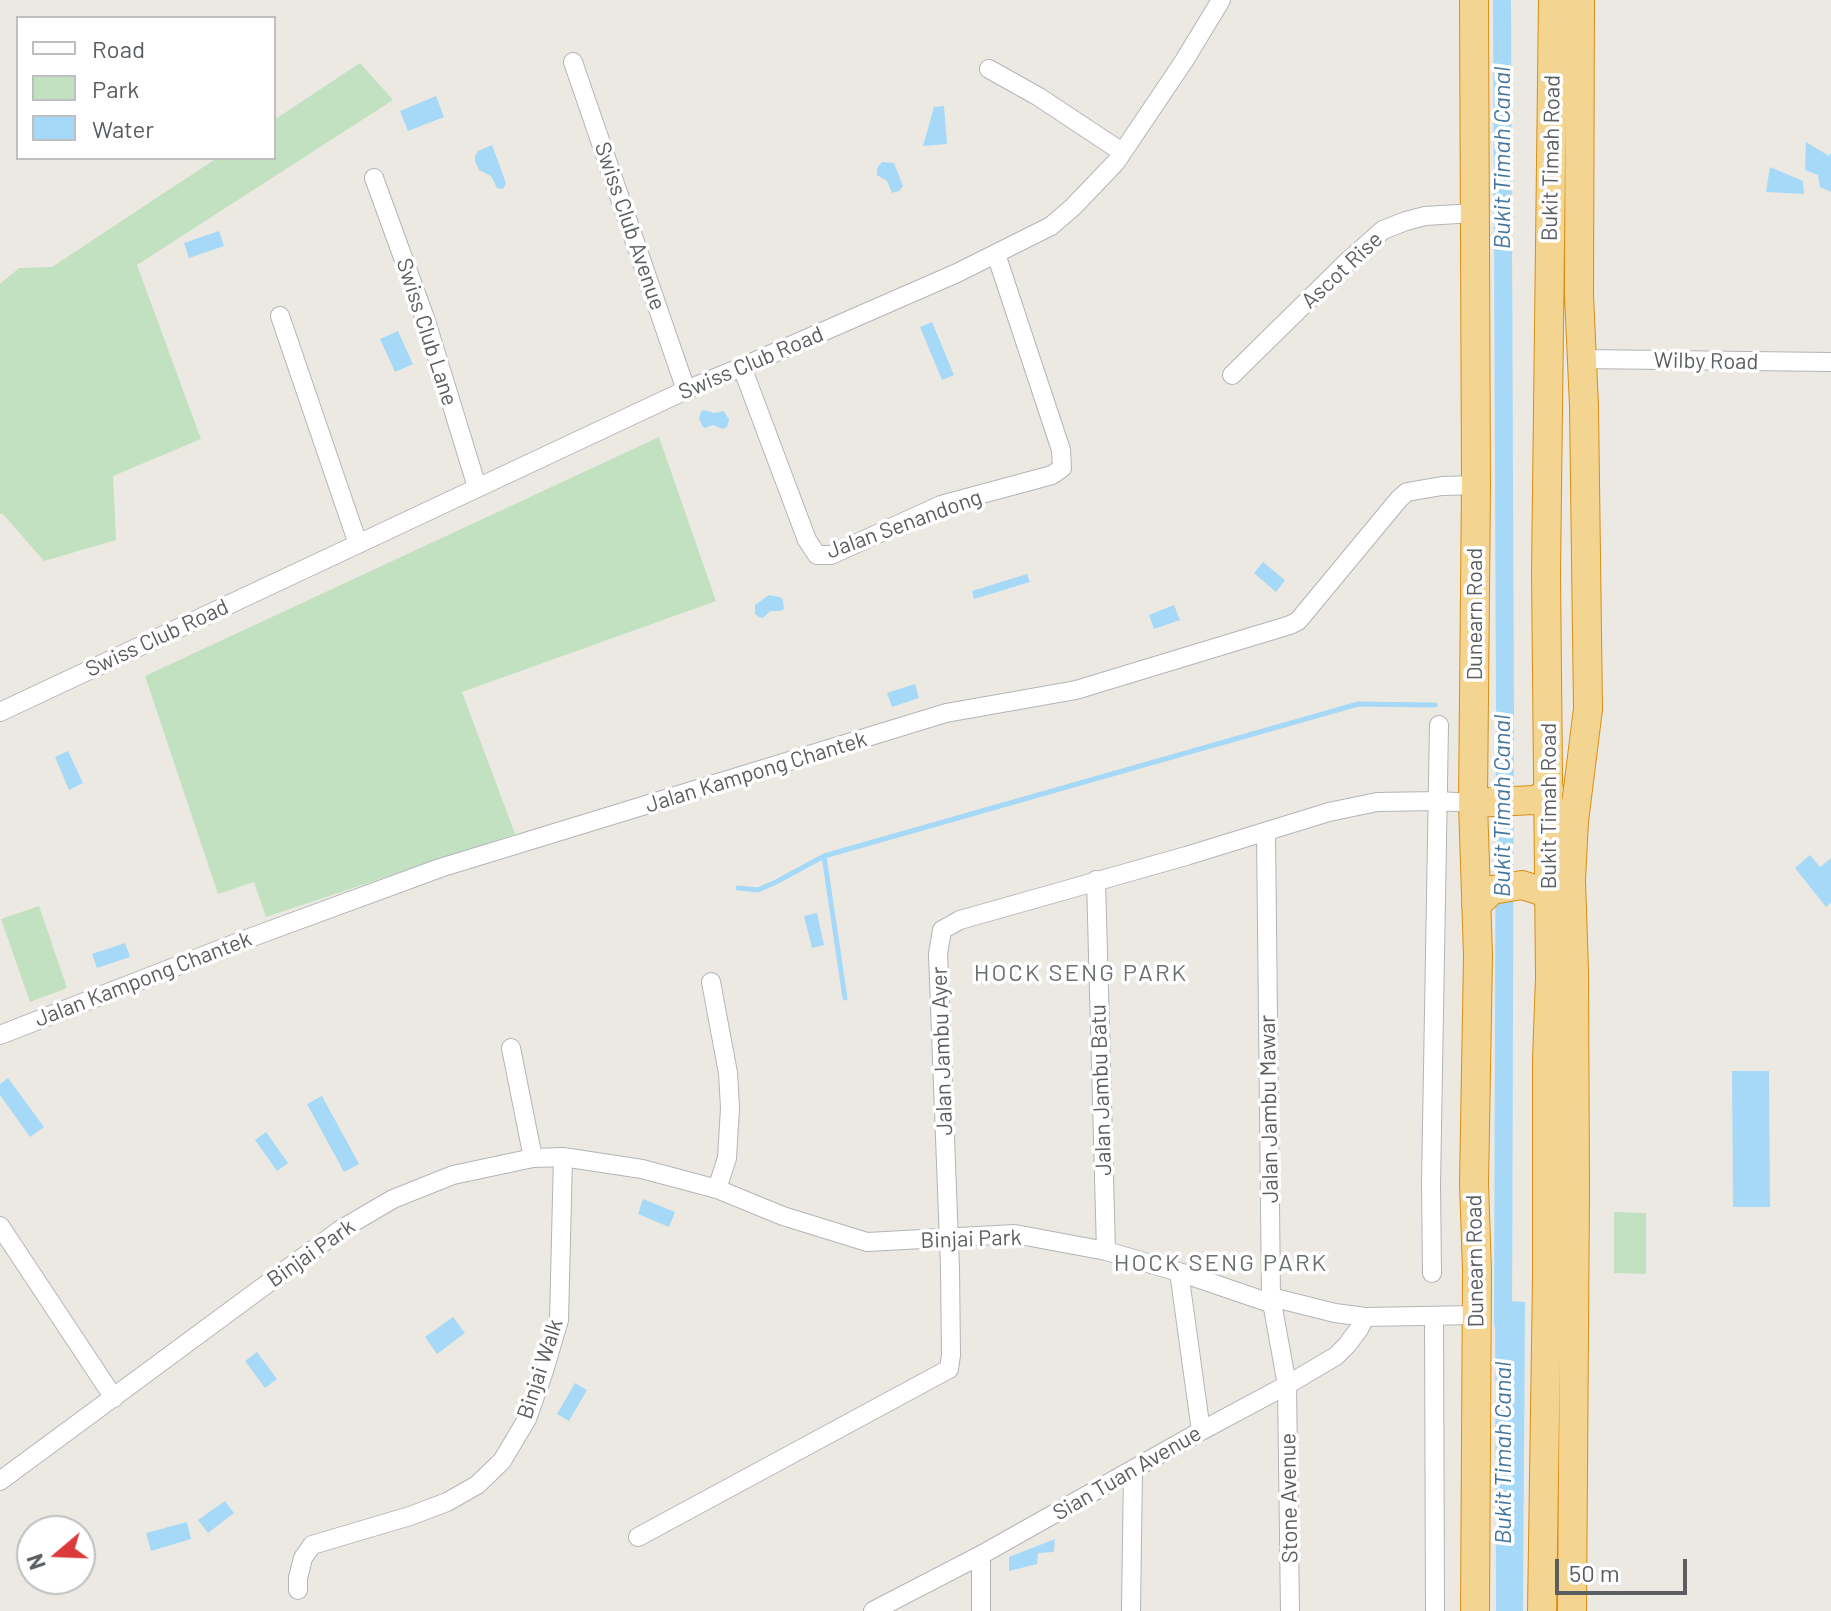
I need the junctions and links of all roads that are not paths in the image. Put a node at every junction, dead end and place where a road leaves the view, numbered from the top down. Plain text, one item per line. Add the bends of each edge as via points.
1 (1221, 0) edge
2 (1474, 0) edge
3 (1553, 0) edge
4 (1580, 0) edge
5 (573, 62) dead end
6 (989, 69) dead end
7 (1122, 152) junction
8 (374, 178) dead end
9 (1474, 213) junction
10 (996, 254) junction
11 (280, 316) dead end
12 (1582, 359) junction
13 (1831, 362) edge
14 (742, 367) junction
15 (1232, 375) dead end
16 (686, 390) junction
17 (1476, 485) junction
18 (477, 487) junction
19 (1585, 543) junction
20 (358, 544) junction
21 (1546, 573) junction
22 (0, 712) edge
23 (1439, 725) dead end
24 (1549, 789) junction
25 (1438, 801) junction
26 (1473, 803) junction
27 (1266, 832) junction
28 (1096, 880) junction
29 (1550, 899) junction
30 (1476, 905) junction
31 (711, 982) dead end
32 (0, 1035) edge
33 (511, 1048) dead end
34 (563, 1157) junction
35 (533, 1158) junction
36 (717, 1189) junction
37 (0, 1226) edge
38 (949, 1238) junction
39 (1106, 1251) junction
40 (1573, 1259) junction
41 (1179, 1272) junction
42 (1432, 1273) dead end
43 (1547, 1278) junction
44 (1272, 1300) junction
45 (1476, 1315) junction
46 (1434, 1316) junction
47 (1365, 1317) junction
48 (1287, 1385) junction
49 (114, 1398) junction
50 (1201, 1431) junction
51 (1133, 1470) junction
52 (0, 1481) edge
53 (638, 1537) dead end
54 (981, 1555) junction
55 (298, 1590) dead end
56 (873, 1611) edge
57 (981, 1611) edge
58 (1131, 1611) edge
59 (1290, 1611) edge
60 (1435, 1611) edge
61 (1475, 1611) edge
62 (1542, 1611) edge
63 (1572, 1611) edge

1 - 7 street, Swiss Club Road
2 - 9 highway, Dunearn Road
3 - 21 highway, Bukit Timah Road
4 - 12 highway
5 - 16 street, Swiss Club Avenue
6 - 7 street
7 - 10 street, Swiss Club Road via 1051,226
8 - 18 street, Swiss Club Lane via 425,318
9 - 15 street, Ascot Rise via 1425,216 1383,230
9 - 17 highway, Dunearn Road
10 - 14 street, Swiss Club Road
10 - 14 street, Jalan Senandong via 1061,450 1062,468 1052,475 941,505 831,555 817,555
11 - 20 street
12 - 13 street, Wilby Road
12 - 19 highway
14 - 16 street, Swiss Club Road
16 - 18 street, Swiss Club Road
17 - 26 highway, Dunearn Road
17 - 32 street, Jalan Kampong Chantek via 1407,492 1290,625 1076,690 946,713 440,868
18 - 20 street, Swiss Club Road
19 - 21 highway via 1568,566
19 - 40 highway via 1588,709 1571,880
20 - 22 street, Swiss Club Road
21 - 24 highway, Bukit Timah Road
23 - 25 street, Dunearn Road
24 - 26 highway via 1534,800
24 - 29 highway, Bukit Timah Road
25 - 26 street, Jalan Jambu Ayer
25 - 27 street, Jalan Jambu Ayer via 1377,802
25 - 42 street, Dunearn Road
26 - 30 highway, Dunearn Road
27 - 28 street, Jalan Jambu Ayer
27 - 44 street, Jalan Jambu Mawar
28 - 38 street, Jalan Jambu Ayer via 942,930 938,954
28 - 39 street, Jalan Jambu Batu
29 - 30 highway via 1522,885 1492,890
29 - 43 highway, Bukit Timah Road
30 - 45 highway, Dunearn Road
31 - 36 street via 730,1108 727,1158
33 - 35 street
34 - 35 street, Binjai Park
34 - 36 street, Binjai Park via 642,1169
34 - 55 street, Binjai Walk via 559,1320 527,1419 502,1461 477,1485 447,1502 312,1545 303,1558
35 - 49 street, Binjai Park via 453,1175 393,1199 340,1230
36 - 38 street, Binjai Park via 867,1242
37 - 49 street
38 - 39 street, Binjai Park via 1015,1234
38 - 53 street, Jalan Jambu Ayer via 949,1369
39 - 41 street, Binjai Park
40 - 43 highway via 1565,1270
40 - 63 highway
41 - 44 street, Binjai Park
41 - 50 street
43 - 62 highway, Bukit Timah Road
44 - 47 street, Binjai Park
44 - 48 street, Jalan Jambu Mawar
45 - 46 street, Binjai Park
45 - 61 highway, Dunearn Road
46 - 47 street, Binjai Park
46 - 60 street, Dunearn Road
47 - 48 street, Sian Tuan Avenue via 1336,1356
48 - 50 street, Sian Tuan Avenue
48 - 59 street, Stone Avenue
49 - 52 street, Binjai Park
50 - 51 street, Sian Tuan Avenue
51 - 54 street, Sian Tuan Avenue
51 - 58 street
54 - 56 street, Sian Tuan Avenue
54 - 57 street

